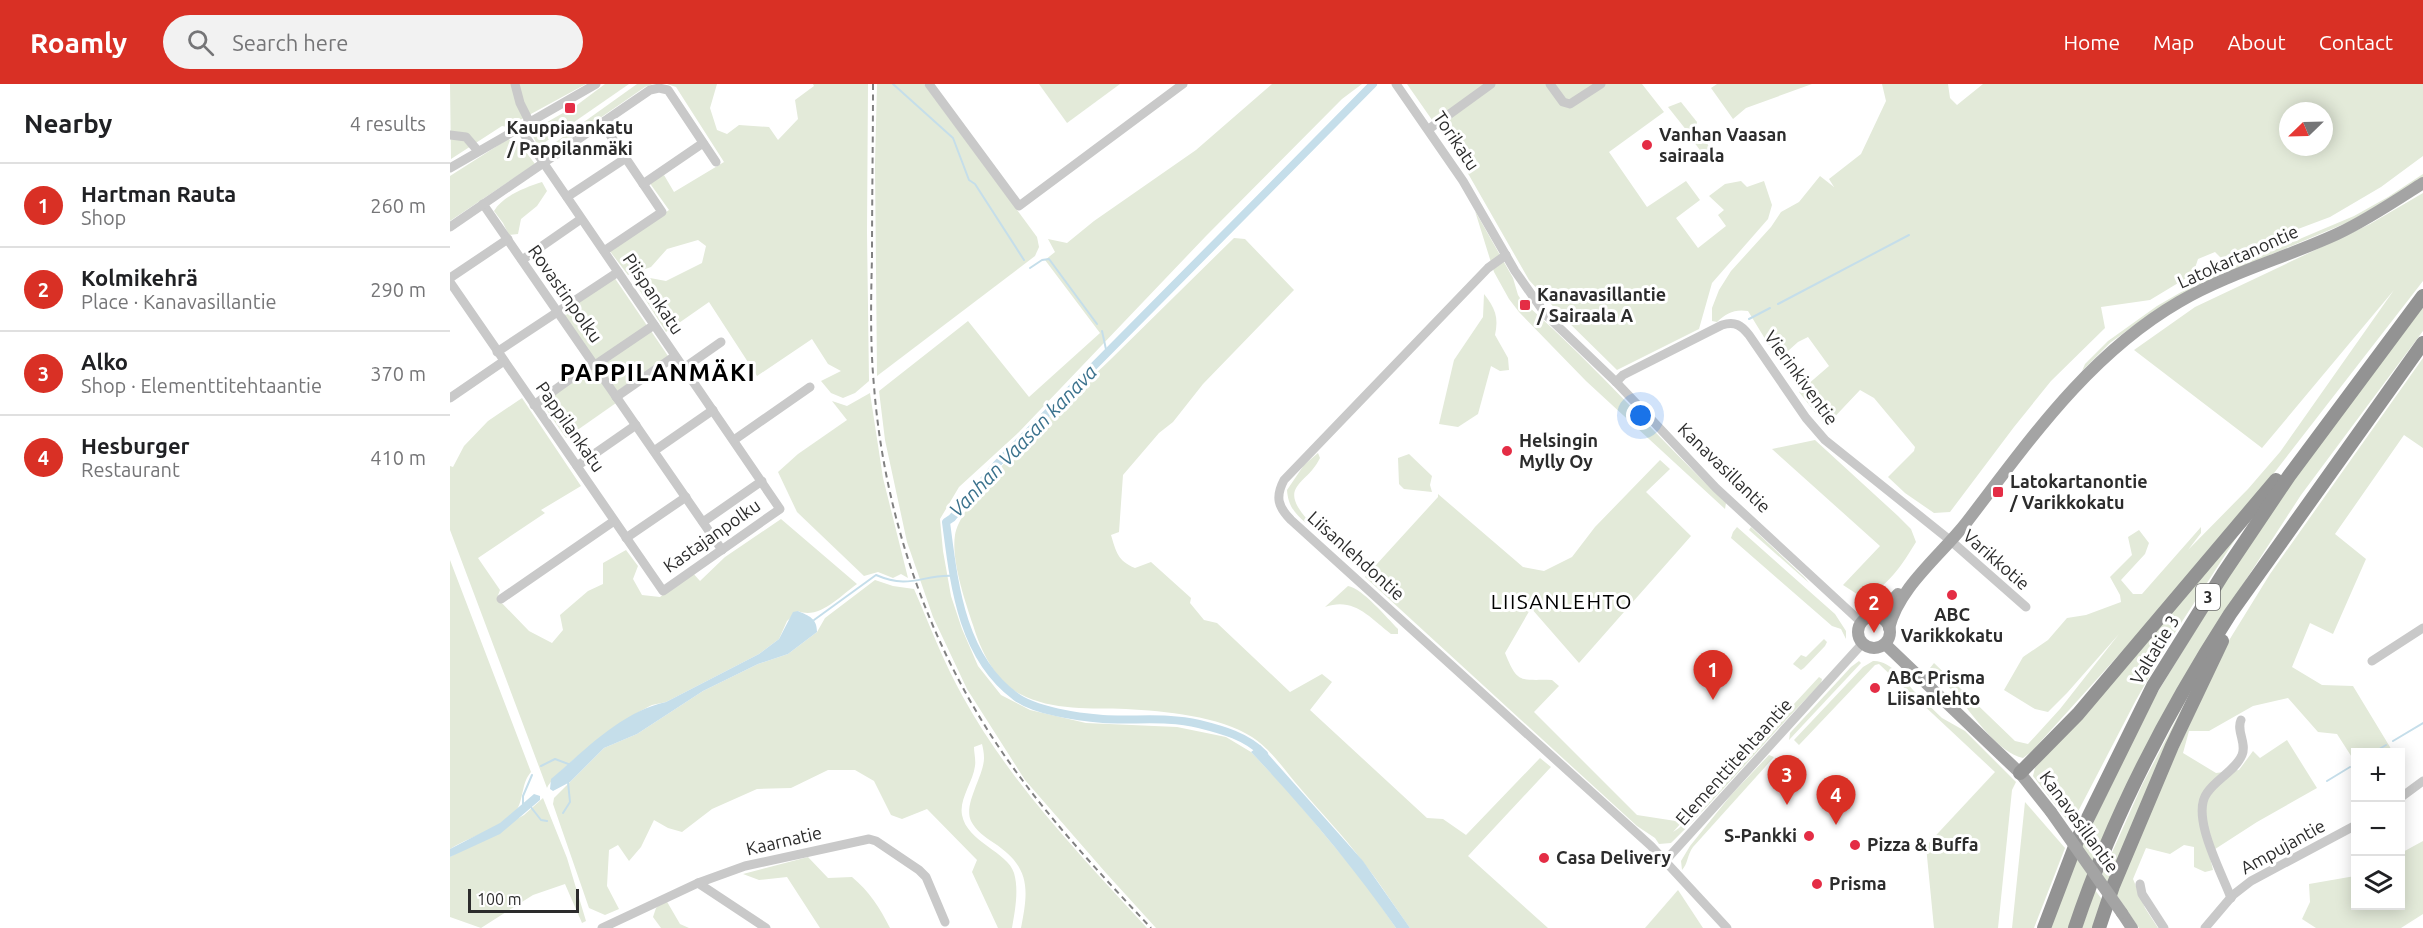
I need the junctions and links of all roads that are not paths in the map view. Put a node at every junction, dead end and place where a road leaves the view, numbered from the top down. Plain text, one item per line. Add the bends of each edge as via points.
1 (515, 84) edge
2 (597, 84) edge
3 (929, 84) edge
4 (1183, 84) edge
5 (1396, 84) edge
6 (1491, 84) edge
7 (1550, 84) edge
8 (1601, 84) edge
9 (529, 121) junction
10 (602, 123) junction
11 (519, 127) junction
12 (1429, 129) junction
13 (450, 135) edge
14 (703, 143) junction
15 (478, 151) junction
16 (626, 158) junction
17 (716, 162) dead end
18 (543, 163) junction
19 (450, 168) edge
20 (2423, 183) edge
21 (643, 184) junction
22 (567, 197) junction
23 (483, 204) junction
24 (1486, 218) joint
25 (582, 219) junction
26 (450, 227) edge
27 (508, 239) junction
28 (604, 251) junction
29 (1506, 255) junction
30 (522, 260) junction
31 (618, 272) junction
32 (450, 278) edge
33 (451, 287) edge
34 (2423, 296) edge
35 (558, 312) junction
36 (654, 325) junction
37 (721, 342) dead end
38 (2423, 343) edge
39 (497, 352) junction
40 (675, 356) junction
41 (504, 361) junction
42 (595, 365) junction
43 (684, 368) junction
44 (1616, 382) junction
45 (810, 387) dead end
46 (616, 397) junction
47 (450, 398) edge
48 (2346, 399) junction
49 (534, 405) junction
50 (713, 410) junction
51 (636, 425) junction
52 (734, 440) junction
53 (654, 451) junction
54 (577, 466) junction
55 (762, 482) junction
56 (686, 497) junction
57 (780, 508) joint
58 (614, 521) junction
59 (703, 522) junction
60 (626, 538) junction
61 (1948, 539) junction
62 (722, 550) junction
63 (663, 591) joint
64 (501, 599) dead end
65 (2026, 607) dead end
66 (2230, 614) junction
67 (1877, 617) junction
68 (1862, 622) junction
69 (1889, 628) junction
70 (2423, 628) edge
71 (1862, 644) junction
72 (1885, 644) junction
73 (2372, 661) dead end
74 (2241, 720) dead end
75 (2020, 773) junction
76 (2423, 781) edge
77 (2405, 794) edge
78 (2351, 827) edge
79 (1666, 860) junction
80 (698, 883) junction
81 (2140, 884) dead end
82 (2232, 898) junction
83 (945, 922) dead end
84 (602, 928) edge
85 (766, 928) edge
86 (1727, 928) edge
87 (2043, 928) edge
88 (2075, 928) edge
89 (2099, 928) edge
90 (2132, 928) edge
91 (2164, 928) edge
92 (2205, 928) edge

1 - 9 street
2 - 9 street
3 - 4 street via 1019,206
5 - 12 street, Torikatu
6 - 12 street
7 - 8 street via 1563,102 1570,104
9 - 11 street
10 - 14 street via 650,90 659,88 668,90
10 - 16 street
10 - 18 street
11 - 15 street
11 - 18 street, Piispankatu
12 - 24 street, Torikatu
13 - 15 street via 466,137
14 - 17 street
14 - 21 street
15 - 19 street
16 - 21 street
16 - 22 street
18 - 22 street, Piispankatu
18 - 23 street
20 - 61 main road, Latokartanontie via 2338,234 2198,291 2150,321 2090,370 2064,397
21 - 28 street via 662,212
22 - 25 street, Piispankatu
23 - 26 street
23 - 27 street, Rovastinpolku
24 - 29 street, Kanavasillantie
25 - 28 street, Piispankatu
25 - 30 street
27 - 30 street, Rovastinpolku
27 - 32 street
28 - 31 street, Piispankatu
29 - 44 street, Kanavasillantie via 1546,315
29 - 79 street, Liisanlehdontie via 1488,268 1287,476 1278,500 1291,520
30 - 35 street, Rovastinpolku
31 - 35 street
31 - 36 street, Piispankatu
33 - 39 street, Pappilankatu
34 - 48 highway, Valtatie 3 / 3
35 - 39 street
35 - 42 street, Rovastinpolku
36 - 40 street, Piispankatu
36 - 42 street
37 - 43 street
38 - 66 highway, 3
39 - 41 street, Pappilankatu
40 - 43 street, Piispankatu
40 - 46 street
41 - 47 street
41 - 49 street, Pappilankatu
42 - 46 street, Rovastinpolku
42 - 49 street via 588,366
43 - 50 street, Piispankatu
44 - 61 street, Vierinkiventie via 1722,324 1738,324 1825,440
44 - 68 street, Kanavasillantie via 1716,488
45 - 52 street
46 - 51 street, Rovastinpolku
48 - 75 highway via 2312,434 2265,495 2078,714
48 - 87 highway, Valtatie 3 / 3 via 2230,564 2153,687 2079,836
49 - 54 street, Pappilankatu
50 - 52 street, Piispankatu
50 - 53 street
51 - 53 street, Rovastinpolku
51 - 54 street
52 - 55 street, Piispankatu
53 - 56 street, Rovastinpolku
54 - 58 street, Pappilankatu
55 - 57 street, Piispankatu
55 - 59 street
56 - 59 street, Rovastinpolku
56 - 60 street
57 - 62 street, Kastajanpolku
58 - 60 street, Pappilankatu
58 - 64 street
59 - 62 street, Rovastinpolku
60 - 63 street, Pappilankatu
61 - 65 street, Varikkotie
61 - 67 main road, Latokartanontie
61 - 69 main road, Latokartanontie via 1894,611
62 - 63 street, Kastajanpolku
66 - 88 highway, 3 via 2178,700 2127,799
66 - 89 highway via 2224,638 2168,756
67 - 68 main road
67 - 69 main road
68 - 71 main road via 1857,632
69 - 72 main road
70 - 73 street
71 - 72 main road via 1875,648
71 - 79 street, Elementtitehtaantie
72 - 75 main road, Kanavasillantie
74 - 82 street via 2242,755 2206,794 2201,813 2204,830
75 - 90 main road, Kanavasillantie, bridge
76 - 77 street
78 - 82 street, Ampujantie via 2251,881
79 - 86 street
80 - 83 street, Kaarnatie via 745,866 868,839 920,870
80 - 84 street, Kaarnatie
80 - 85 street
81 - 91 street via 2142,894
82 - 92 street, Ampujantie

